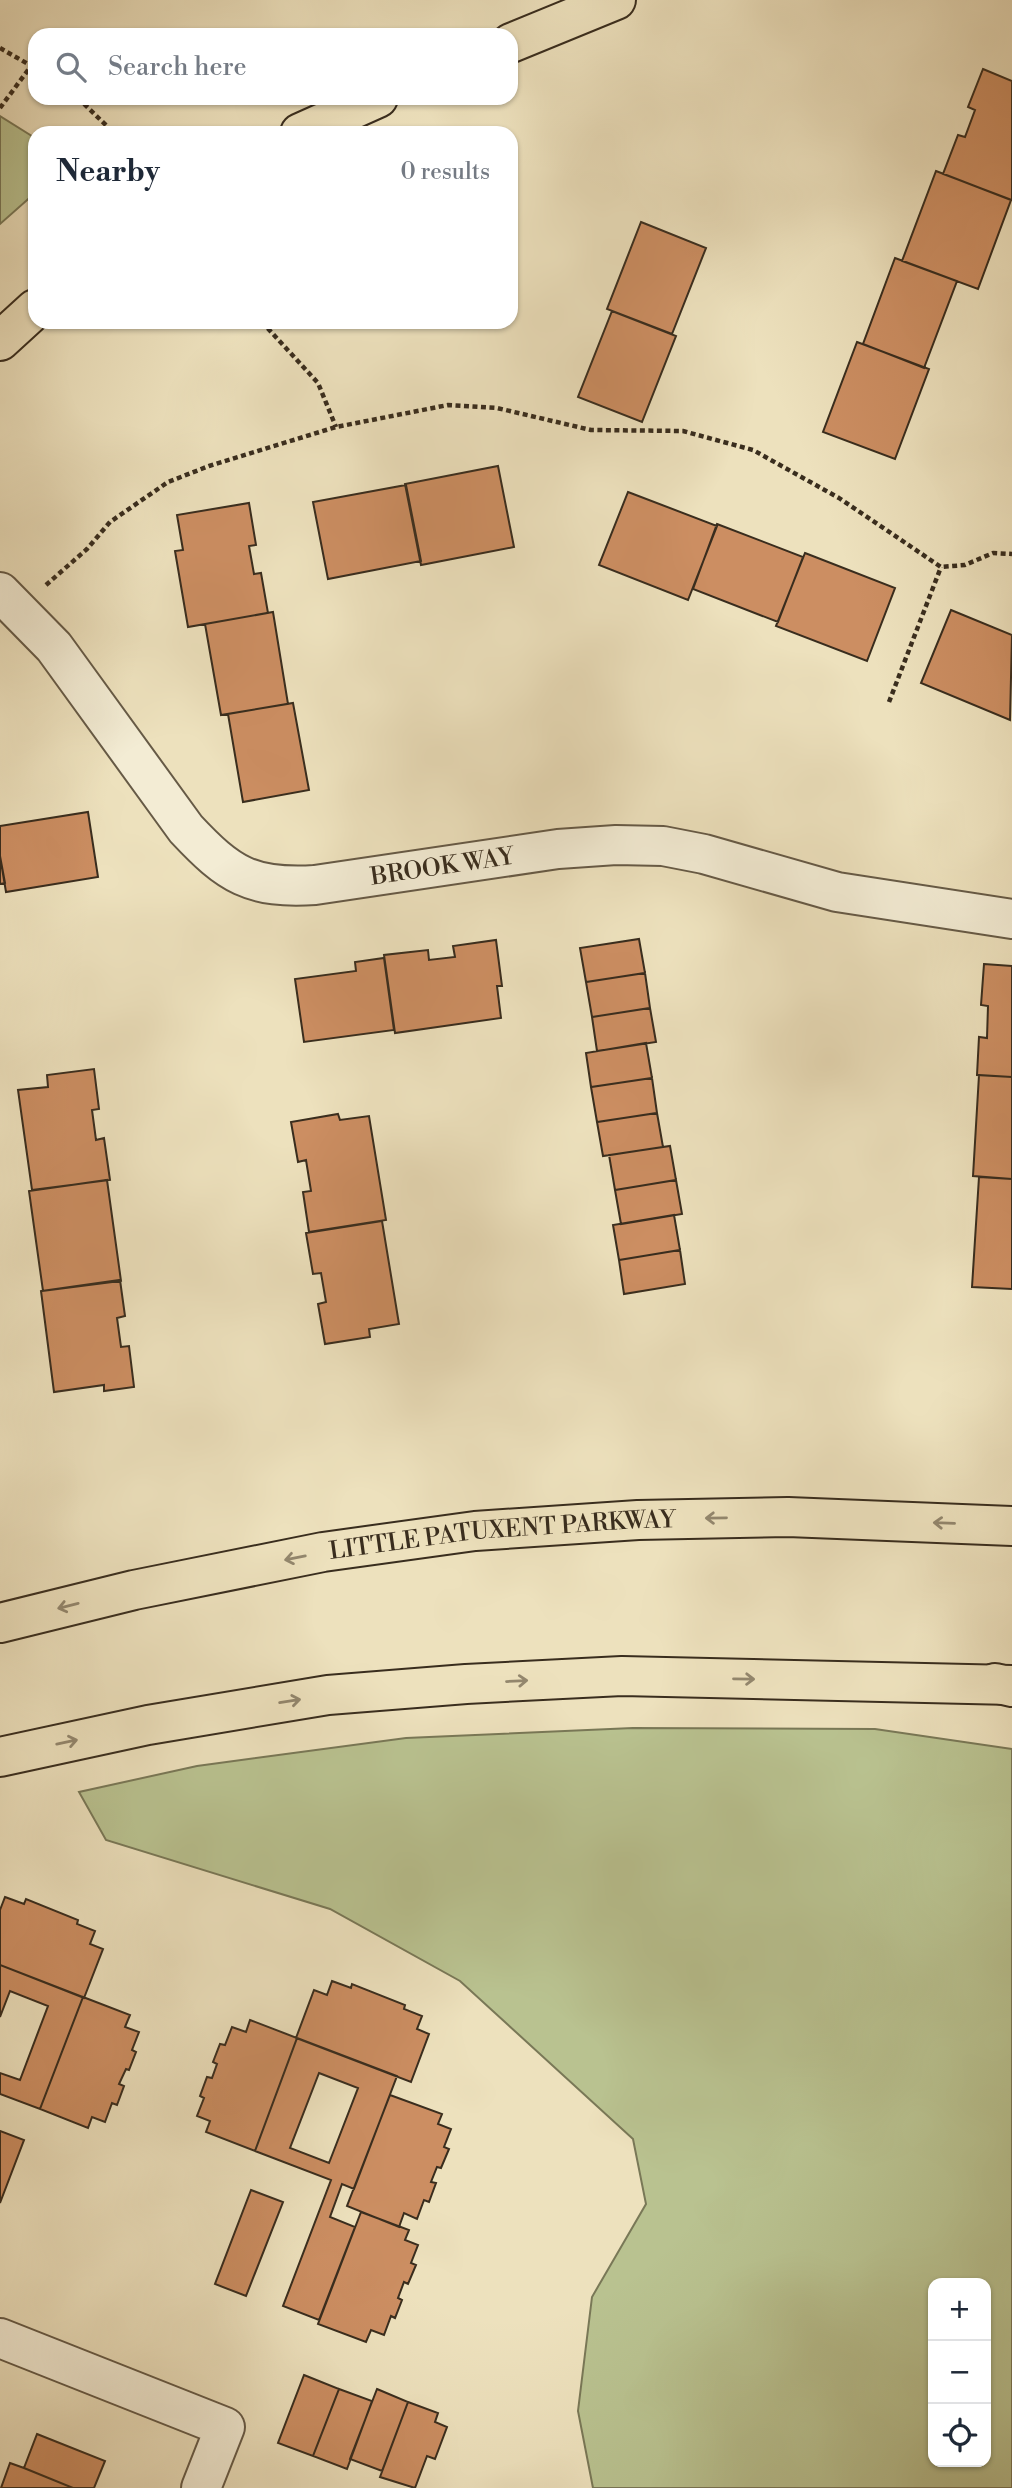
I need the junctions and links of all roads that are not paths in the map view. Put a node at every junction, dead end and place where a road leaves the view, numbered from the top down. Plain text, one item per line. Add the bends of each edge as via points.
1 (616, 0) edge
2 (518, 40) edge
3 (362, 105) edge
4 (316, 126) edge
5 (28, 315) edge
6 (0, 341) edge
7 (10, 600) edge
8 (1012, 919) edge
9 (1012, 1526) edge
10 (0, 1623) edge
11 (1006, 1685) edge
12 (0, 1757) edge
13 (0, 2337) edge
14 (201, 2488) edge

1 - 2 main road
3 - 4 main road
5 - 6 main road
7 - 8 street, BROOK WAY via 54,647 186,829 233,871 260,884 315,885 558,849 663,846 837,892
9 -> 10 main road, LITTLE PATUXENT PARKWAY via 788,1517 638,1520 475,1531 323,1552
12 -> 11 main road via 148,1724 328,1695 466,1684 622,1676
13 - 14 street via 225,2427

